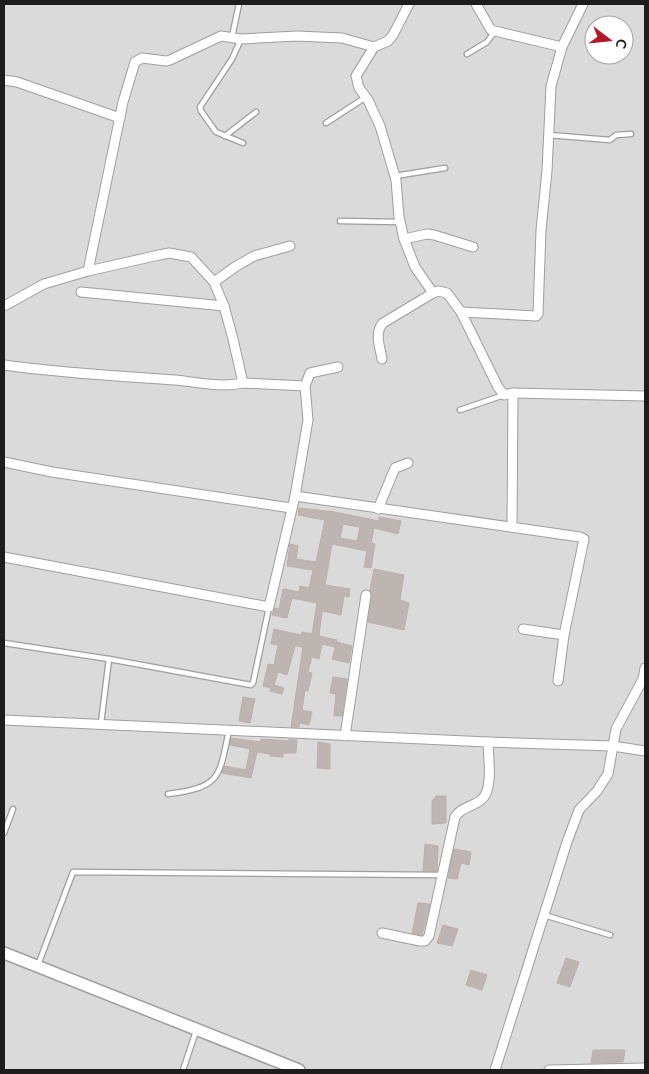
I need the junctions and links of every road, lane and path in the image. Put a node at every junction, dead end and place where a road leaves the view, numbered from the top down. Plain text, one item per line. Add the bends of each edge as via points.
1 (239, 4) edge
2 (410, 4) edge
3 (476, 4) edge
4 (583, 4) edge
5 (495, 31) junction
6 (236, 38) junction
7 (374, 47) junction
8 (562, 47) junction
9 (467, 54) dead end
10 (4, 80) edge
11 (366, 97) junction
12 (256, 112) dead end
13 (120, 118) junction
14 (326, 123) dead end
15 (631, 134) dead end
16 (548, 135) junction
17 (224, 136) junction
18 (243, 142) dead end
19 (445, 168) dead end
20 (395, 176) junction
21 (340, 221) dead end
22 (400, 222) junction
23 (404, 240) junction
24 (290, 246) dead end
25 (473, 247) dead end
26 (88, 271) junction
27 (214, 282) junction
28 (82, 292) dead end
29 (433, 293) junction
30 (4, 306) edge
31 (224, 306) junction
32 (461, 312) junction
33 (382, 359) dead end
34 (4, 365) edge
35 (338, 367) dead end
36 (243, 383) junction
37 (305, 386) junction
38 (509, 394) junction
39 (645, 396) edge
40 (460, 410) dead end
41 (4, 462) edge
42 (408, 463) dead end
43 (295, 496) junction
44 (291, 508) junction
45 (378, 509) junction
46 (512, 527) junction
47 (4, 557) edge
48 (366, 595) dead end
49 (269, 607) junction
50 (523, 629) dead end
51 (564, 635) junction
52 (4, 643) edge
53 (108, 659) junction
54 (645, 668) edge
55 (558, 681) dead end
56 (4, 720) edge
57 (101, 724) junction
58 (229, 730) junction
59 (345, 736) junction
60 (488, 742) junction
61 (613, 746) junction
62 (645, 751) edge
63 (168, 794) dead end
64 (12, 809) dead end
65 (4, 833) edge
66 (442, 875) junction
67 (543, 914) junction
68 (382, 933) dead end
69 (610, 935) dead end
70 (4, 953) edge
71 (37, 967) junction
72 (197, 1030) junction
73 (645, 1068) edge
74 (184, 1070) edge
75 (299, 1070) edge
76 (495, 1070) edge
77 (549, 1070) edge

1 - 6 lane
2 - 7 street via 388,41
3 - 5 street via 487,25
4 - 8 street
5 - 8 street
5 - 9 lane via 487,42
6 - 7 street via 342,38
6 - 13 street via 215,37 166,61 138,59
6 - 17 lane via 232,59 200,107 216,132
7 - 11 street via 356,76
8 - 16 street via 551,86
10 - 13 street
11 - 14 lane
11 - 20 street via 380,126
12 - 17 lane
13 - 26 street
15 - 16 lane via 616,135 610,140
16 - 32 street via 538,314
17 - 18 lane
19 - 20 lane
20 - 22 street
21 - 22 lane
22 - 23 street
23 - 25 street via 427,234
23 - 29 street via 414,267
24 - 27 street via 254,256
26 - 27 street via 168,253 191,257
26 - 30 street via 44,284
27 - 31 street
28 - 31 street
29 - 32 street via 447,293
29 - 33 street via 379,327
31 - 36 street
32 - 38 street via 498,387
34 - 36 street via 231,386
35 - 37 street via 310,373
36 - 37 street
37 - 43 street via 308,420
38 - 39 street
38 - 40 lane
38 - 46 street
41 - 44 street
42 - 45 street via 396,468
43 - 44 street
43 - 45 street
44 - 49 street
45 - 46 street
46 - 51 street via 584,539
47 - 49 street
48 - 59 street
49 - 53 lane via 251,685
50 - 51 street
51 - 55 street
52 - 53 lane
53 - 57 lane
54 - 61 street via 616,728
56 - 57 street
57 - 58 street
58 - 59 street
58 - 63 lane via 222,767 214,780 194,790
59 - 60 street
60 - 61 street
60 - 66 street via 488,789 482,799 459,810 455,817
61 - 62 street
61 - 67 street via 608,774 579,810
64 - 65 lane
66 - 68 street via 429,936 425,941
66 - 71 lane via 73,872
67 - 69 lane
67 - 76 street
70 - 71 street
71 - 72 street
72 - 74 lane
72 - 75 street
73 - 77 street

